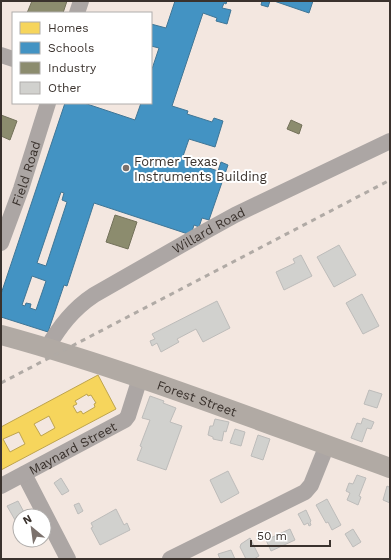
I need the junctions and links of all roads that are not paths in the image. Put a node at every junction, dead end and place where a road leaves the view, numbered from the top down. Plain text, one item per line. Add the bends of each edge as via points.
1 (81, 1) edge
2 (77, 12) edge
3 (1, 55) edge
4 (12, 59) edge
5 (48, 104) edge
6 (390, 140) edge
7 (1, 244) edge
8 (1, 335) edge
9 (47, 348) junction
10 (140, 378) junction
11 (327, 446) junction
12 (390, 468) edge
13 (24, 474) junction
14 (1, 486) edge
15 (68, 559) edge
16 (170, 559) edge

1 - 2 street
3 - 4 street
5 - 7 street, Field Road
6 - 9 street, Willard Road via 235,215 94,295 67,317
8 - 9 main road, Forest Street
9 - 10 main road, Forest Street
10 - 11 main road, Forest Street
10 - 13 street, Maynard Street via 125,420
11 - 12 main road, Forest Street
11 - 16 street via 312,485 305,492
13 - 14 street, Maynard Street
13 - 15 street

